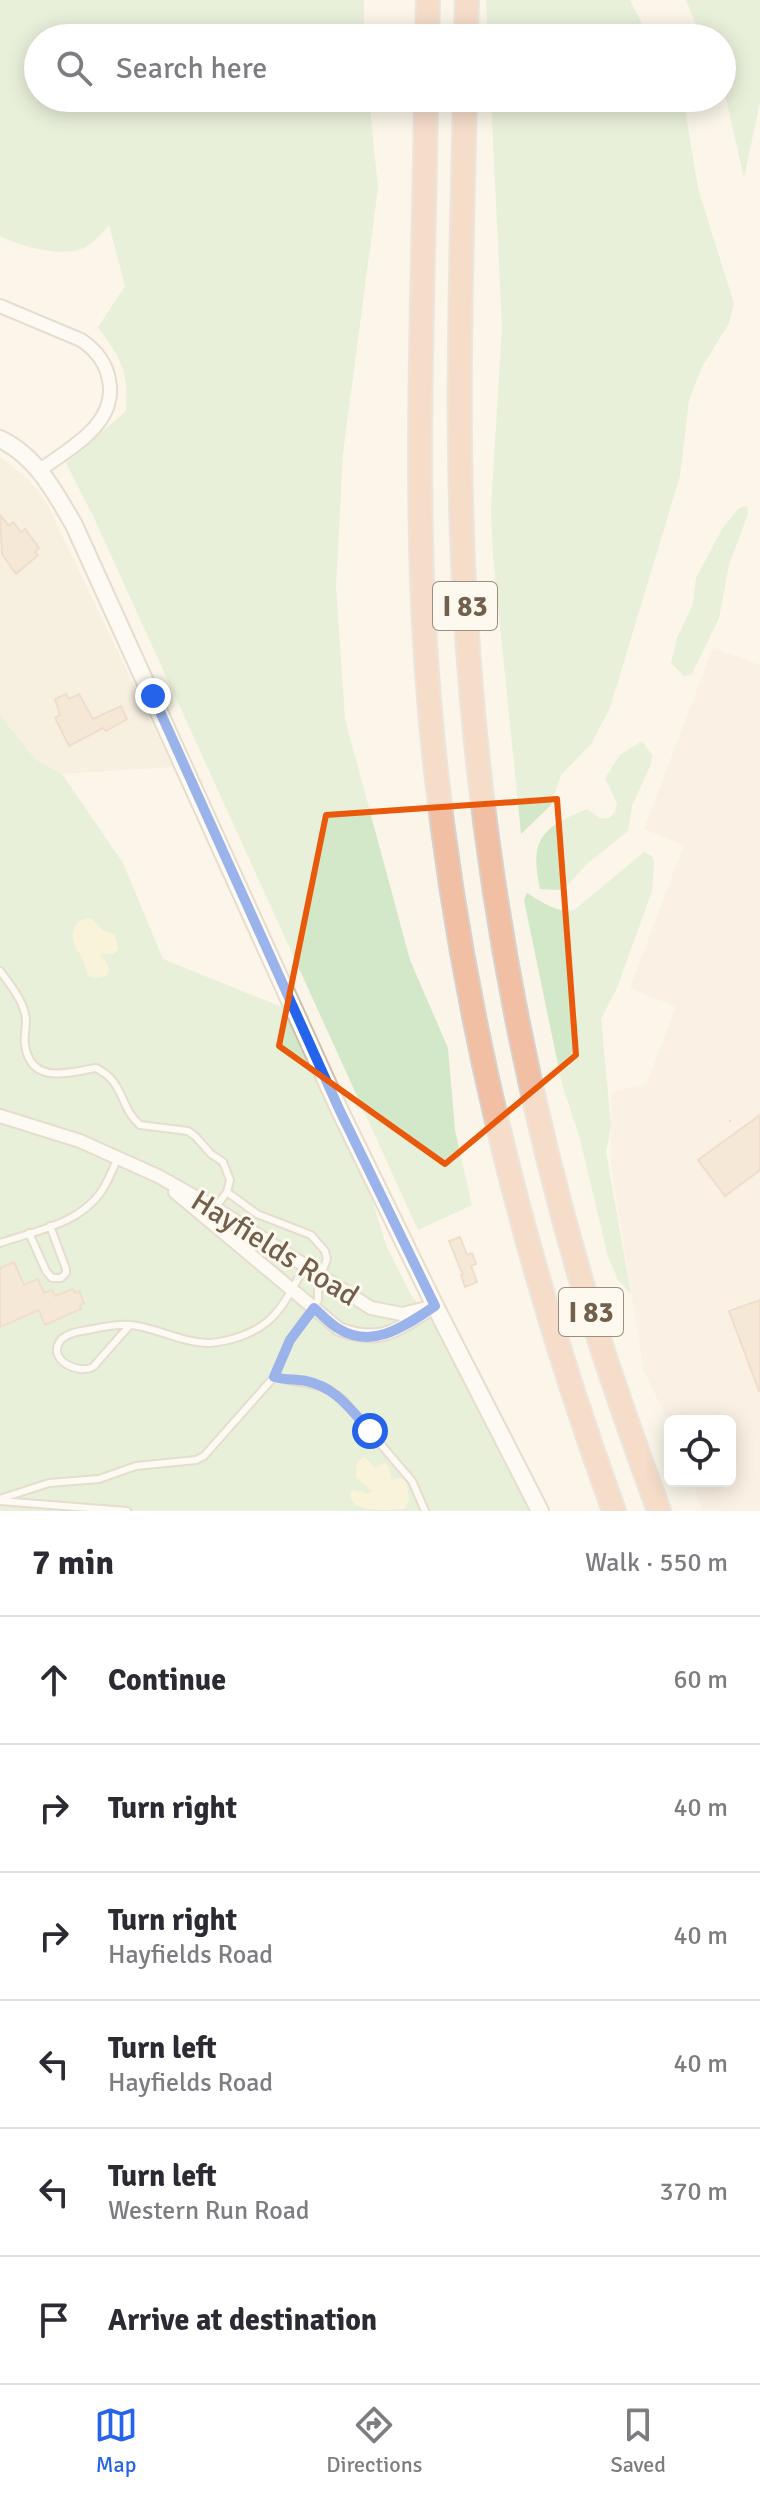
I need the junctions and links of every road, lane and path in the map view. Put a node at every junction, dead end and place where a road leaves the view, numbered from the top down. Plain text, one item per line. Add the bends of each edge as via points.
1 (428, 0) edge
2 (467, 0) edge
3 (427, 24) edge
4 (466, 24) edge
5 (426, 112) edge
6 (465, 112) edge
7 (0, 306) edge
8 (0, 439) edge
9 (40, 470) junction
10 (0, 971) edge
11 (0, 1116) edge
12 (118, 1157) junction
13 (158, 1176) junction
14 (227, 1192) junction
15 (215, 1208) junction
16 (50, 1226) junction
17 (29, 1233) junction
18 (0, 1243) edge
19 (305, 1266) junction
20 (321, 1276) junction
21 (291, 1290) junction
22 (435, 1306) junction
23 (314, 1308) junction
24 (130, 1325) junction
25 (274, 1377) junction
26 (0, 1500) edge
27 (127, 1511) edge
28 (425, 1511) edge
29 (540, 1511) edge
30 (614, 1511) edge
31 (659, 1511) edge

1 - 3 highway
2 - 4 highway
5 - 30 highway, I 83 via 422,558 431,721 443,818 468,981 501,1138 552,1330
6 - 31 highway, I 83 via 461,512 485,813 510,977 553,1174 593,1319
7 - 9 street via 81,340 107,371 109,406 101,421
8 - 9 street
9 - 22 street via 94,565 340,1111
10 - 14 lane via 23,1007 25,1046 36,1066 56,1074 96,1068 104,1072 115,1081 140,1125 188,1131 223,1162 230,1180
11 - 12 street, Hayfields Road
12 - 13 street, Hayfields Road
12 - 16 lane via 93,1203
13 - 15 street, Hayfields Road
13 - 21 street, Hayfields Road
14 - 15 lane
14 - 20 lane via 257,1214 311,1235 327,1259
15 - 19 street, Hayfields Road
16 - 17 lane
16 - 17 lane via 66,1269 58,1279 46,1271
17 - 18 lane
19 - 20 street, Hayfields Road
19 - 21 lane
20 - 22 street, Hayfields Road via 386,1312
20 - 23 lane
21 - 23 street, Hayfields Road
21 - 24 lane via 270,1319 227,1340 194,1341
22 - 23 street, Hayfields Road via 383,1336 369,1337 339,1329
22 - 29 street
23 - 25 lane via 290,1340
24 - 24 lane via 66,1336 60,1341 59,1356 71,1368 87,1371
25 - 26 lane via 196,1460 49,1483
25 - 28 lane via 317,1384 342,1399 412,1481
26 - 27 lane

